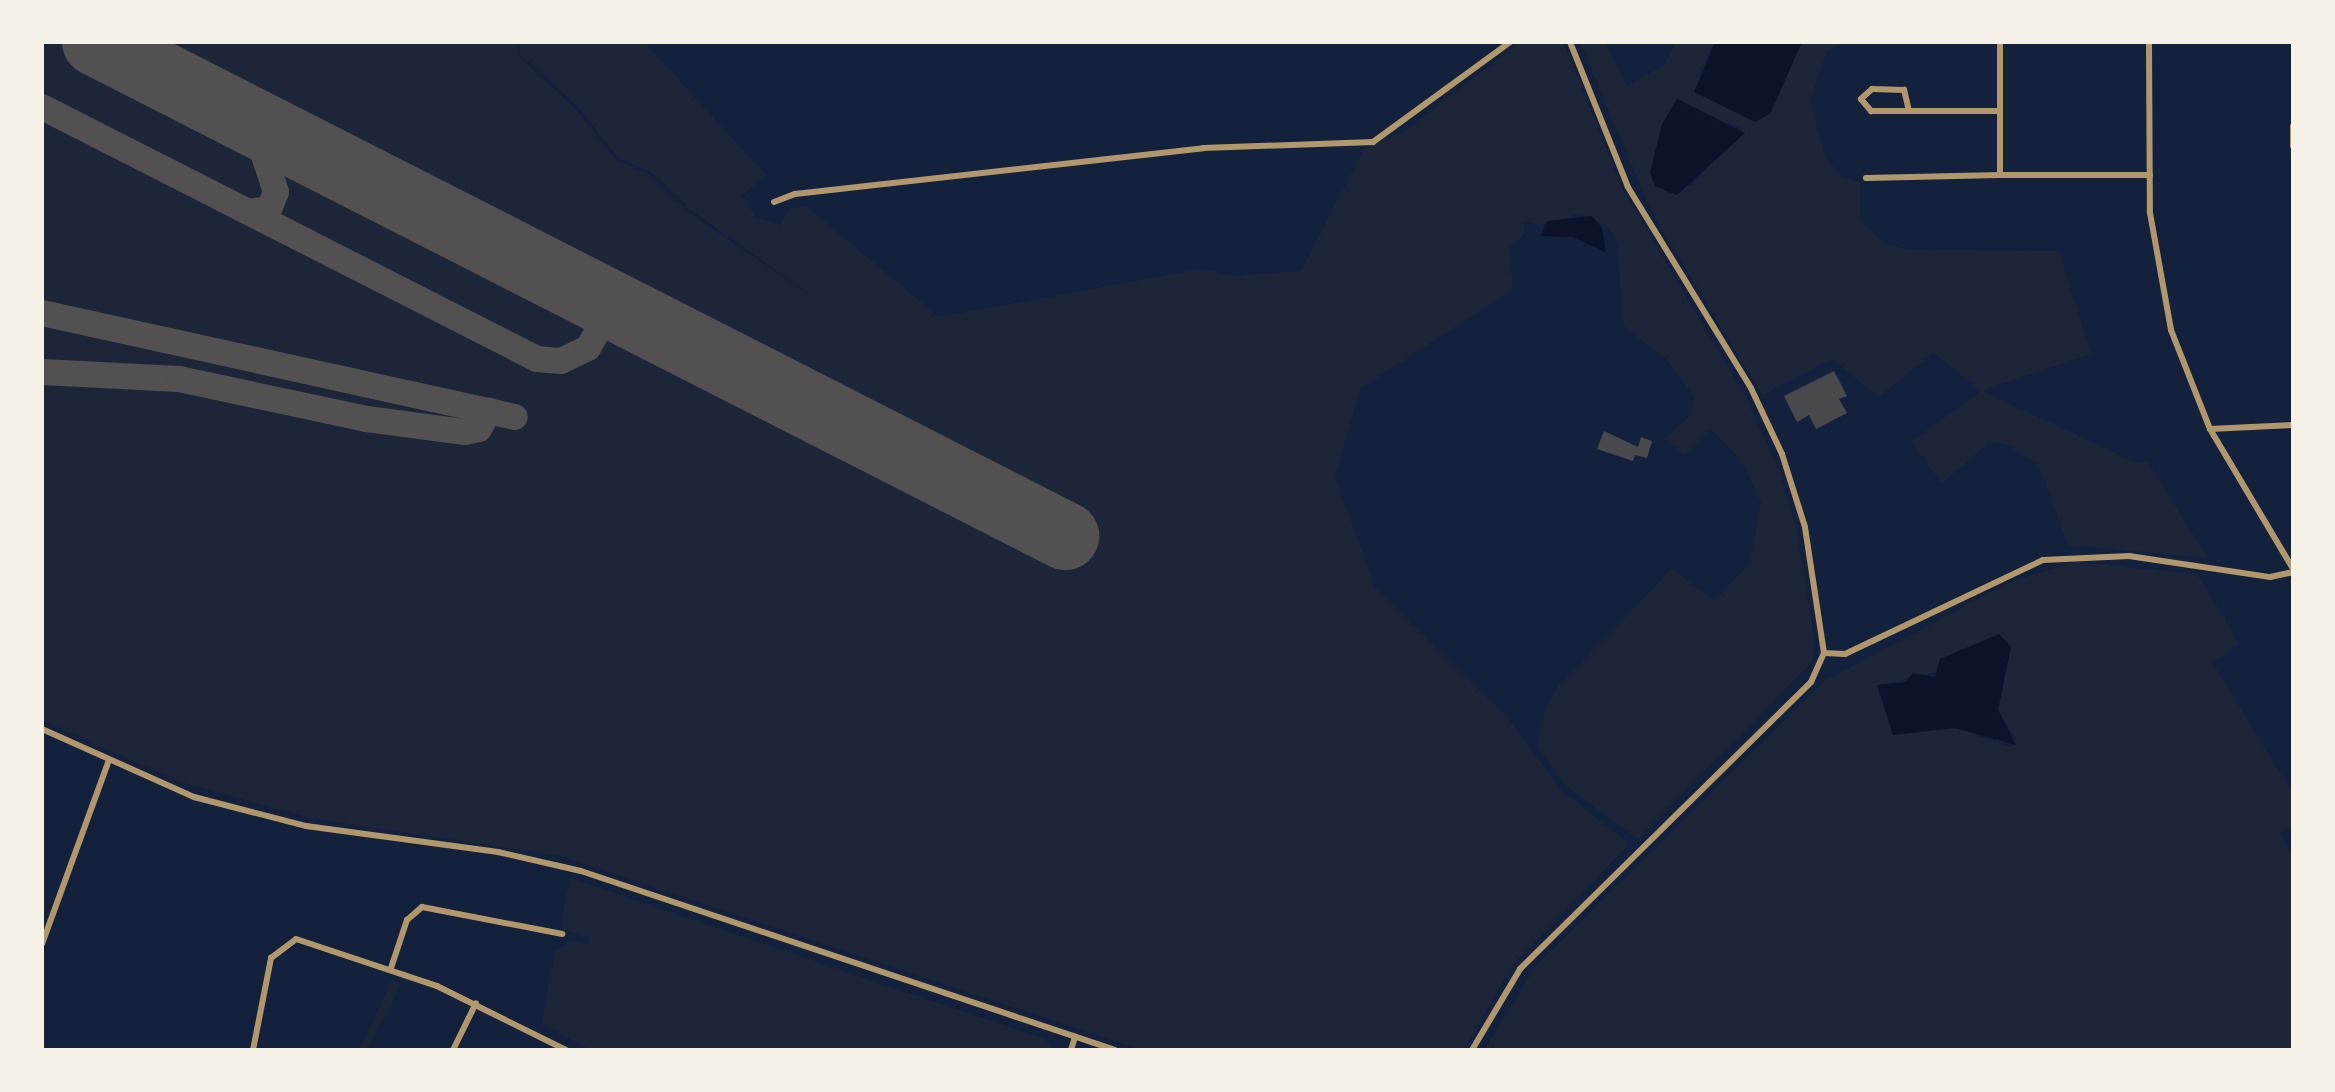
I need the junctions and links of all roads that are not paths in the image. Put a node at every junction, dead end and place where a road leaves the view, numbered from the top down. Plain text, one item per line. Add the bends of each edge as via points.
1 (1510, 42) edge
2 (1570, 42) edge
3 (2000, 42) edge
4 (2149, 42) edge
5 (1909, 111) junction
6 (2000, 111) junction
7 (2293, 126) edge
8 (2293, 146) edge
9 (2000, 175) junction
10 (2150, 175) junction
11 (1866, 178) dead end
12 (774, 202) dead end
13 (2293, 425) edge
14 (2210, 429) junction
15 (2293, 571) edge
16 (1824, 653) junction
17 (42, 730) edge
18 (108, 763) junction
19 (562, 934) dead end
20 (42, 944) edge
21 (391, 968) junction
22 (476, 1003) junction
23 (1075, 1037) junction
24 (253, 1050) edge
25 (453, 1050) edge
26 (566, 1050) edge
27 (1071, 1050) edge
28 (1115, 1050) edge
29 (1472, 1050) edge

1 - 12 street via 1373,142 1203,148 795,194
2 - 16 street via 1628,187 1751,388 1778,444 1805,527
3 - 6 street
4 - 10 street
5 - 5 street via 1871,111 1861,99 1872,89 1904,90
5 - 6 street
6 - 9 street
7 - 8 street
9 - 10 street
9 - 11 street
10 - 14 street via 2163,303
13 - 14 street
14 - 15 street
15 - 16 street via 2270,578 2129,556 2043,560 1845,654
16 - 29 street via 1811,682 1520,968
17 - 18 street
18 - 20 street
18 - 23 street via 246,812 582,872
19 - 21 street via 422,907 407,920
21 - 22 street
21 - 24 street via 313,942 282,945 271,958
22 - 25 street
22 - 26 street
23 - 27 street
23 - 28 street

